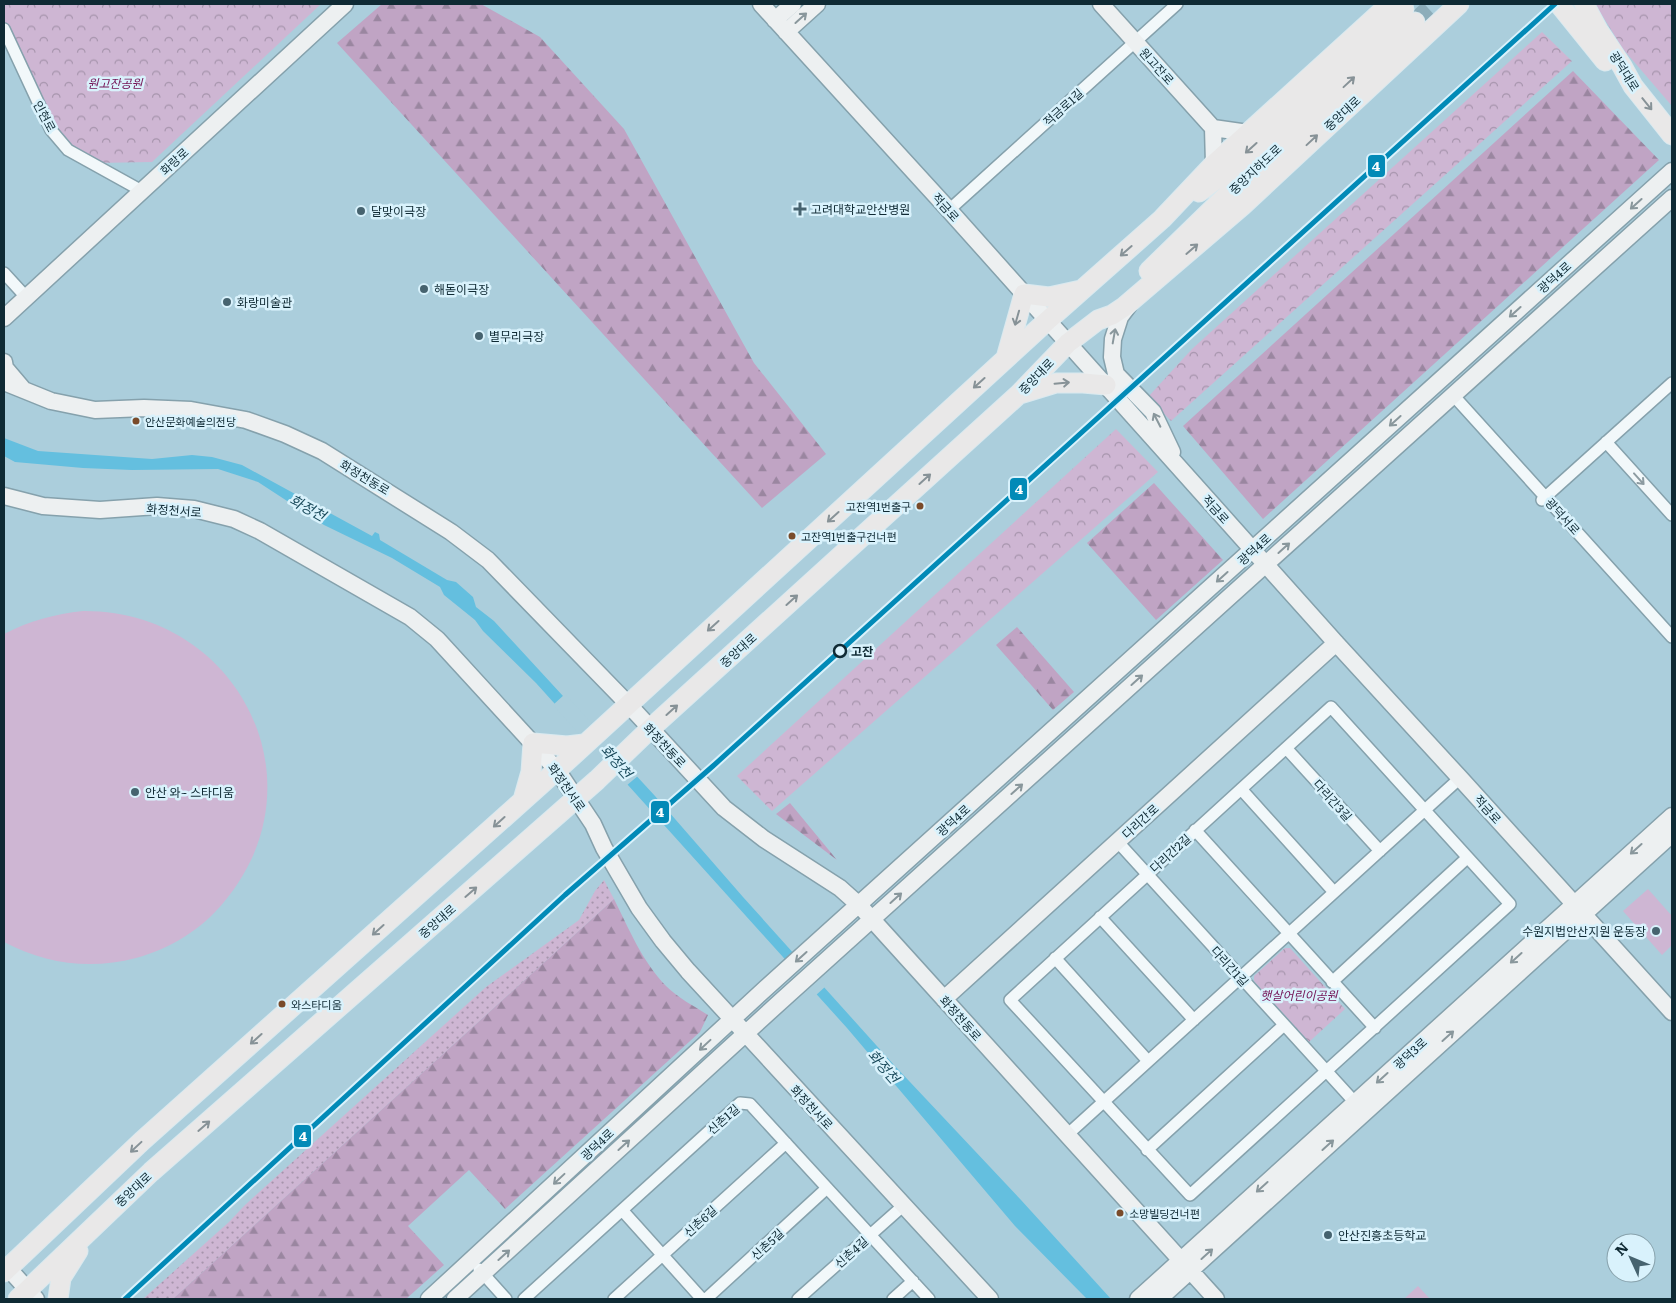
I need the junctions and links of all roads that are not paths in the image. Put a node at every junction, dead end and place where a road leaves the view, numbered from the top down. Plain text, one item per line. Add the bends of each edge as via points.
1 (345, 4) edge
2 (761, 4) edge
3 (793, 4) edge
4 (817, 4) edge
5 (1101, 4) edge
6 (1177, 4) edge
7 (1455, 4) edge
8 (1459, 4) edge
9 (1559, 4) edge
10 (1584, 4) edge
11 (1403, 12) edge
12 (1442, 20) junction
13 (781, 26) junction
14 (4, 29) edge
15 (1135, 42) junction
16 (1632, 86) junction
17 (1213, 128) junction
18 (1248, 133) junction
19 (1672, 135) edge
20 (1214, 164) junction
21 (1672, 171) edge
22 (142, 191) junction
23 (1672, 198) edge
24 (950, 210) junction
25 (1162, 219) junction
26 (4, 273) edge
27 (1082, 290) junction
28 (1024, 294) junction
29 (26, 298) junction
30 (1130, 302) junction
31 (4, 318) edge
32 (1048, 320) junction
33 (1098, 320) junction
34 (1068, 343) junction
35 (1006, 358) junction
36 (4, 362) edge
37 (4, 382) edge
38 (1672, 383) edge
39 (1106, 385) junction
40 (23, 389) junction
41 (1019, 394) junction
42 (1454, 395) junction
43 (1606, 442) junction
44 (1182, 472) junction
45 (4, 496) edge
46 (1544, 499) junction
47 (1672, 516) edge
48 (1252, 550) junction
49 (1265, 565) junction
50 (1672, 637) edge
51 (1336, 643) junction
52 (628, 704) junction
53 (650, 730) junction
54 (533, 743) junction
55 (575, 748) junction
56 (1286, 748) junction
57 (557, 770) junction
58 (1460, 778) junction
59 (1241, 789) junction
60 (576, 799) junction
61 (523, 800) junction
62 (1425, 811) junction
63 (1672, 816) edge
64 (1195, 830) junction
65 (1672, 834) edge
66 (1116, 842) junction
67 (1380, 851) junction
68 (1467, 858) junction
69 (1147, 874) junction
70 (1334, 892) junction
71 (859, 905) junction
72 (1578, 910) junction
73 (1100, 917) junction
74 (872, 919) junction
75 (1288, 934) junction
76 (1055, 958) junction
77 (1241, 977) junction
78 (1332, 982) junction
79 (944, 999) junction
80 (1672, 1012) edge
81 (732, 1020) junction
82 (1194, 1020) junction
83 (1284, 1025) junction
84 (1375, 1028) junction
85 (745, 1034) junction
86 (1148, 1062) junction
87 (1327, 1071) junction
88 (1103, 1102) junction
89 (1360, 1107) junction
90 (1067, 1135) junction
91 (786, 1143) junction
92 (1147, 1150) junction
93 (827, 1188) junction
94 (904, 1205) junction
95 (622, 1210) junction
96 (100, 1220) junction
97 (870, 1234) junction
98 (662, 1256) junction
99 (471, 1260) junction
100 (1186, 1265) junction
101 (6, 1270) edge
102 (483, 1274) junction
103 (913, 1281) junction
104 (27, 1296) edge
105 (1148, 1297) edge
106 (58, 1299) edge
107 (429, 1299) edge
108 (455, 1299) edge
109 (506, 1299) edge
110 (524, 1299) edge
111 (614, 1299) edge
112 (702, 1299) edge
113 (706, 1299) edge
114 (798, 1299) edge
115 (892, 1299) edge
116 (929, 1299) edge
117 (990, 1299) edge
118 (1216, 1299) edge

1 - 22 street, 화랑로
2 - 13 street, 적금로
3 - 13 street
13 -> 4 street
5 - 15 street, 원고잔로
6 - 15 street, 적금로1길
7 - 12 main road
8 - 12 main road, 중앙대로
9 - 16 main road via 1616,74
10 - 16 main road, 광덕대로
11 - 18 main road
11 -> 25 main road, 중앙지하도로 via 1218,178
33 -> 11 main road, 중앙지하도로 via 1229,193
30 -> 12 main road, 중앙대로 via 1249,199
13 - 24 street, 적금로
14 - 22 street, 인현로 via 51,130 68,150
15 - 17 street, 원고잔로
15 - 24 street, 적금로1길
16 -> 19 main road, 광덕대로
17 - 18 street
17 - 20 street
18 - 20 main road
20 - 25 main road
21 -> 48 street, 광덕4로
22 - 29 street, 화랑로
23 - 42 street, 광덕4로
24 - 28 street, 적금로
25 -> 27 main road
26 - 29 street
27 - 28 main road via 1049,297
27 - 32 main road
28 - 32 street, 적금로
28 -> 35 main road
29 - 31 street, 화랑로
30 - 33 main road, 중앙대로 via 1112,315
44 -> 30 street via 1153,412 1116,374 1112,357 1113,339 1120,317
32 - 34 street, 적금로
32 - 35 main road
33 - 34 main road, 중앙대로
34 - 39 street, 적금로
34 - 41 main road, 중앙대로
35 -> 52 main road
36 - 40 street via 5,368
37 - 40 street, 화정천동로
38 - 43 street
41 -> 39 main road via 1056,383
39 - 44 street, 적금로
40 - 52 street, 화정천동로 via 52,401 95,410 191,410 246,420 322,451 451,532 488,560
53 -> 41 main road, 중앙대로
42 - 46 street, 광덕서로
49 -> 42 street, 광덕4로
43 - 46 street
43 -> 47 street
44 - 48 street, 적금로
45 - 54 street, 화정천서로 via 43,506 100,510 157,506 194,509 234,519 260,531 410,617 437,639
46 - 50 street, 광덕서로
48 - 49 street, 적금로
48 -> 71 street, 광덕4로
49 - 51 street, 적금로
74 -> 49 street, 광덕4로
51 - 58 street, 적금로
51 - 66 street, 다리간로
52 - 53 street, 화정천동로
52 - 55 main road
53 - 60 main road, 중앙대로
53 - 71 street, 화정천동로 via 724,808 766,841 840,888
54 - 55 main road
54 - 57 street, 화정천서로
54 - 61 main road
55 - 57 main road
56 - 59 street, 다리간2길
56 - 62 street, 다리간2길 via 1331,707
56 - 67 street, 다리간3길
57 - 60 street, 화정천서로
57 - 61 main road
58 - 62 street
58 - 72 street, 적금로
59 - 64 street, 다리간2길
59 - 70 street
60 - 81 street, 화정천서로 via 663,941
96 -> 60 main road, 중앙대로
61 -> 101 main road via 142,1141
62 - 67 street
62 - 68 street, 다리간2길
63 -> 72 street, 광덕3로
64 - 69 street, 다리간2길
64 - 75 street
65 - 72 street, 광덕3로
66 - 69 street, 다리간1길
66 - 79 street, 다리간로
67 - 70 street
68 - 78 street
68 - 84 street, 다리간2길 via 1510,904
69 - 73 street, 다리간2길
69 - 77 street, 다리간1길
70 - 75 street
71 - 74 street, 화정천동로
71 -> 81 street, 광덕4로
72 - 80 street, 적금로
72 - 89 street, 광덕3로
73 - 76 street, 다리간2길
73 - 82 street
74 - 79 street, 화정천동로
74 - 85 street, 광덕4로
75 - 77 street
75 - 78 street
76 - 86 street
76 - 88 street, 다리간2길 via 1010,1000
77 - 82 street
77 - 83 street, 다리간1길
78 - 84 street
79 - 90 street, 화정천동로
81 - 85 street, 화정천서로
81 -> 99 street, 광덕4로
82 - 86 street
83 - 87 street, 다리간1길
83 - 92 street
84 - 87 street, 다리간2길
85 - 94 street, 화정천서로
102 -> 85 street, 광덕4로
86 - 88 street
87 - 89 street, 다리간1길
87 - 92 street, 다리간2길 via 1190,1195
88 - 90 street
88 - 92 street, 다리간2길
89 - 100 street, 광덕3로
90 - 100 street, 화정천동로
91 - 93 street, 신촌1길
91 - 95 street, 신촌1길 via 750,1104 740,1103
91 - 98 street, 신촌6길
93 - 97 street, 신촌1길
93 - 113 street, 신촌5길
94 - 97 street, 신촌4길
94 - 117 street, 화정천서로
95 - 98 street
95 - 110 street, 신촌1길
96 - 104 main road, 중앙대로
96 - 106 main road via 61,1278
97 - 103 street, 신촌1길
97 - 114 street, 신촌4길
98 - 111 street, 신촌6길
98 - 112 street
99 - 102 street
99 - 107 street, 광덕4로
100 - 105 street, 광덕3로
100 - 118 street, 화정천동로
101 - 104 street
102 - 108 street, 광덕4로
102 - 109 street
103 - 115 street
103 - 116 street, 신촌1길

